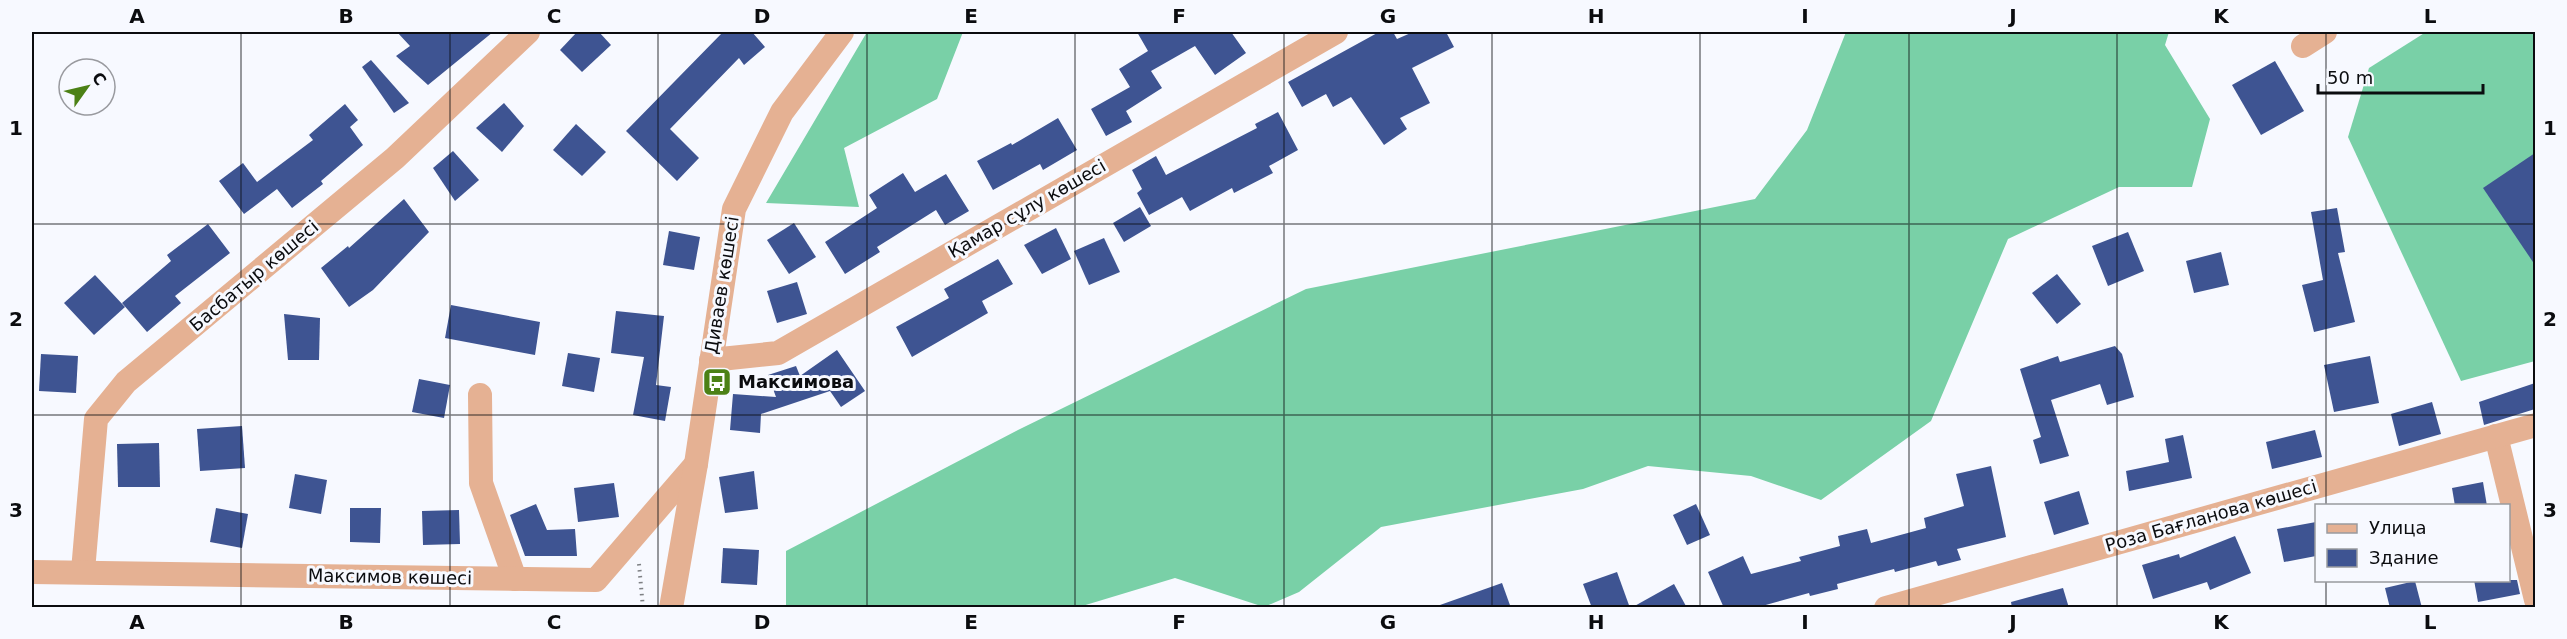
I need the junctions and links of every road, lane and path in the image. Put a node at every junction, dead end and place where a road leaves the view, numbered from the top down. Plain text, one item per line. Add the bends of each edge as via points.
1 (528, 32) edge
2 (842, 32) edge
3 (1335, 32) edge
4 (2325, 32) edge
5 (2303, 45) dead end
6 (711, 360) junction
7 (480, 395) dead end
8 (2535, 425) edge
9 (2496, 436) junction
10 (696, 464) junction
11 (636, 534) junction
12 (83, 571) junction
13 (32, 572) edge
14 (515, 579) junction
15 (2535, 600) edge
16 (676, 601) edge
17 (643, 608) edge
18 (652, 608) edge
19 (1886, 608) edge

1 - 12 street, Басбатыр көшесі via 395,158 126,382 96,419
2 - 6 street, Диваев көшесі via 783,112 734,209
3 - 6 street, Қамар сұлу көшесі via 778,353
4 - 5 street
6 - 10 street, Диваев көшесі
7 - 14 street via 481,483
8 - 9 street, Роза Бағланова көшесі
9 - 15 street
9 - 19 street, Роза Бағланова көшесі
10 - 11 street, Максимов көшесі
10 - 16 street, Диваев көшесі
11 - 14 street, Максимов көшесі via 596,580
11 - 17 path
12 - 13 street, Максимов көшесі
12 - 14 street, Максимов көшесі
16 - 18 street

